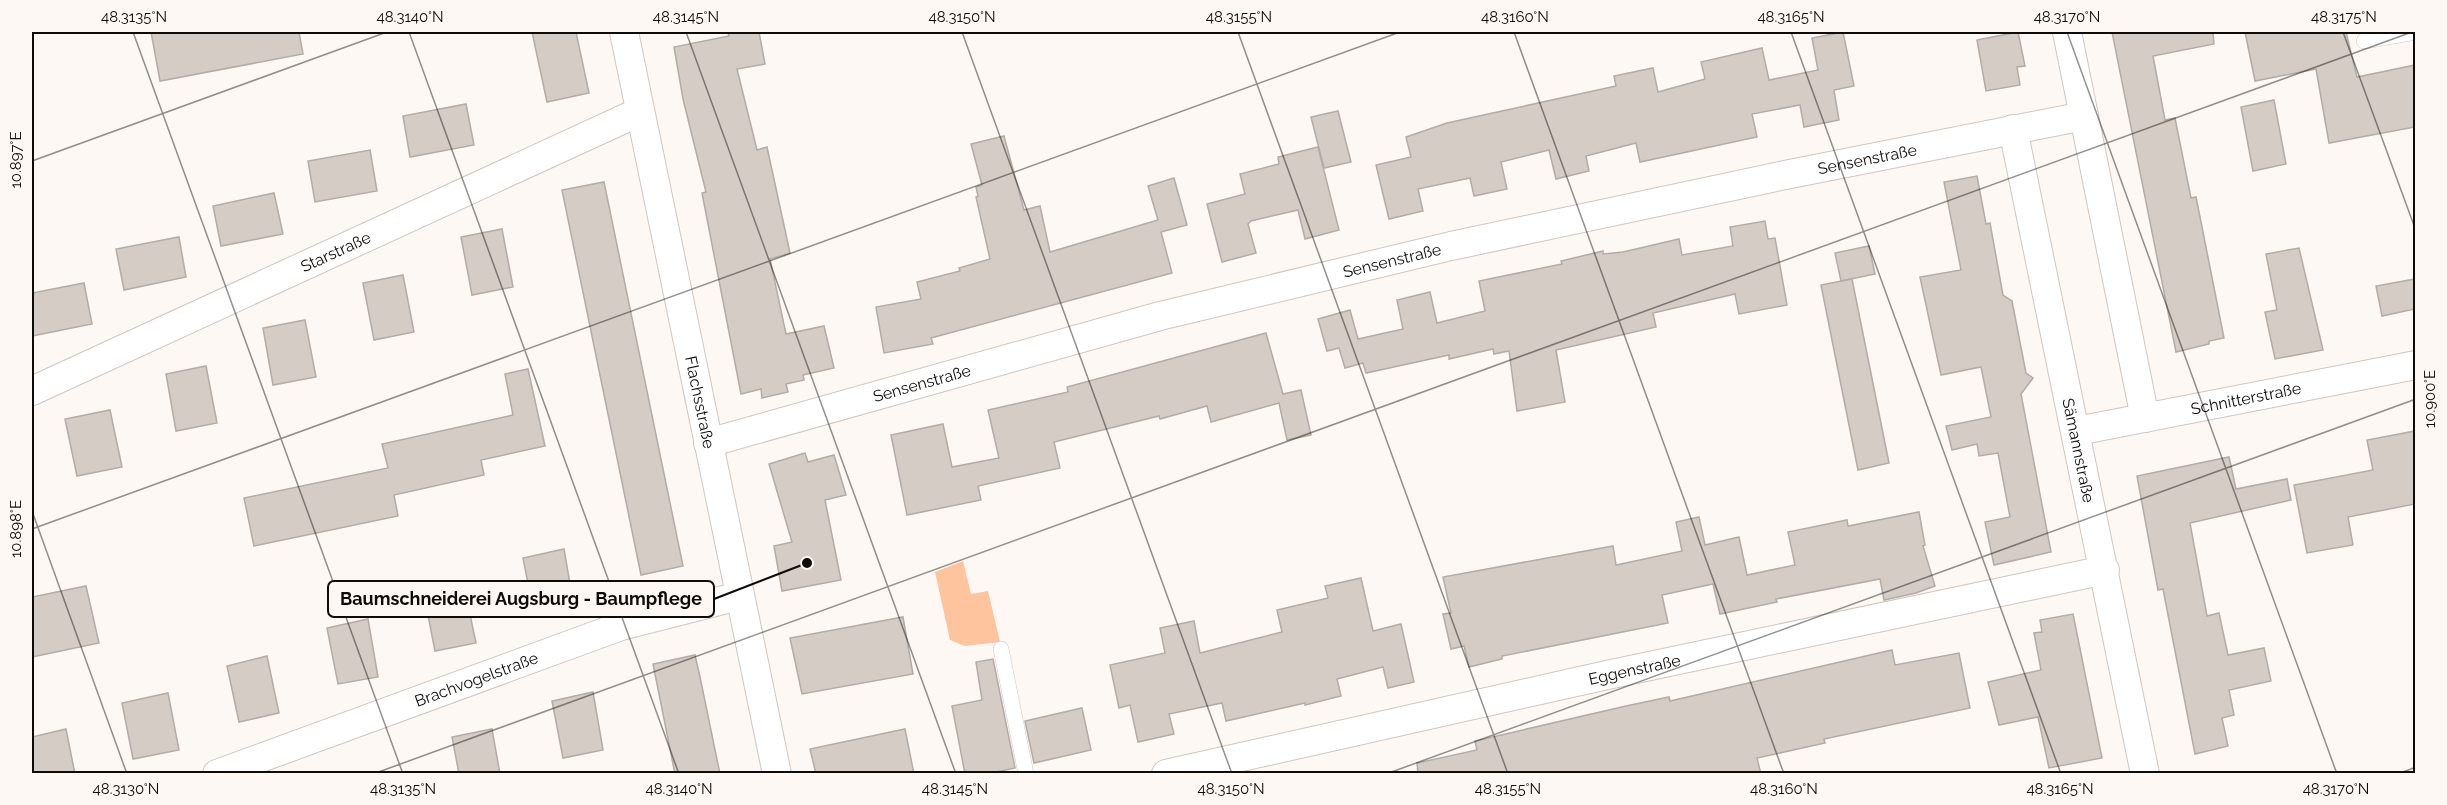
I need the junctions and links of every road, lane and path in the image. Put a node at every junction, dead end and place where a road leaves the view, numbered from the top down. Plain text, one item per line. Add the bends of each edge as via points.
1 (624, 32) edge
2 (2067, 32) edge
3 (2415, 32) edge
4 (2364, 41) dead end
5 (639, 112) junction
6 (2084, 116) junction
7 (2013, 129) junction
8 (2415, 365) edge
9 (32, 391) edge
10 (2145, 418) junction
11 (2077, 431) junction
12 (708, 443) junction
13 (2105, 570) junction
14 (739, 596) junction
15 (1001, 649) dead end
16 (217, 774) edge
17 (777, 774) edge
18 (1026, 774) edge
19 (1166, 774) edge
20 (2145, 774) edge

1 - 5 street, Flachsstraße
2 - 6 street
3 - 4 lane
5 - 9 street, Starstraße
5 - 12 street, Flachsstraße
6 - 7 street, Sensenstraße
6 - 10 street
7 - 11 street, Sämannstraße
7 - 12 street, Sensenstraße via 1451,246 1160,316
8 - 10 street, Schnitterstraße
10 - 11 street, Schnitterstraße
11 - 13 street, Sämannstraße
12 - 14 street, Flachsstraße
13 - 19 street, Eggenstraße
13 - 20 street, Sämannstraße
14 - 16 street, Brachvogelstraße via 621,626
14 - 17 street, Flachsstraße
15 - 18 lane

